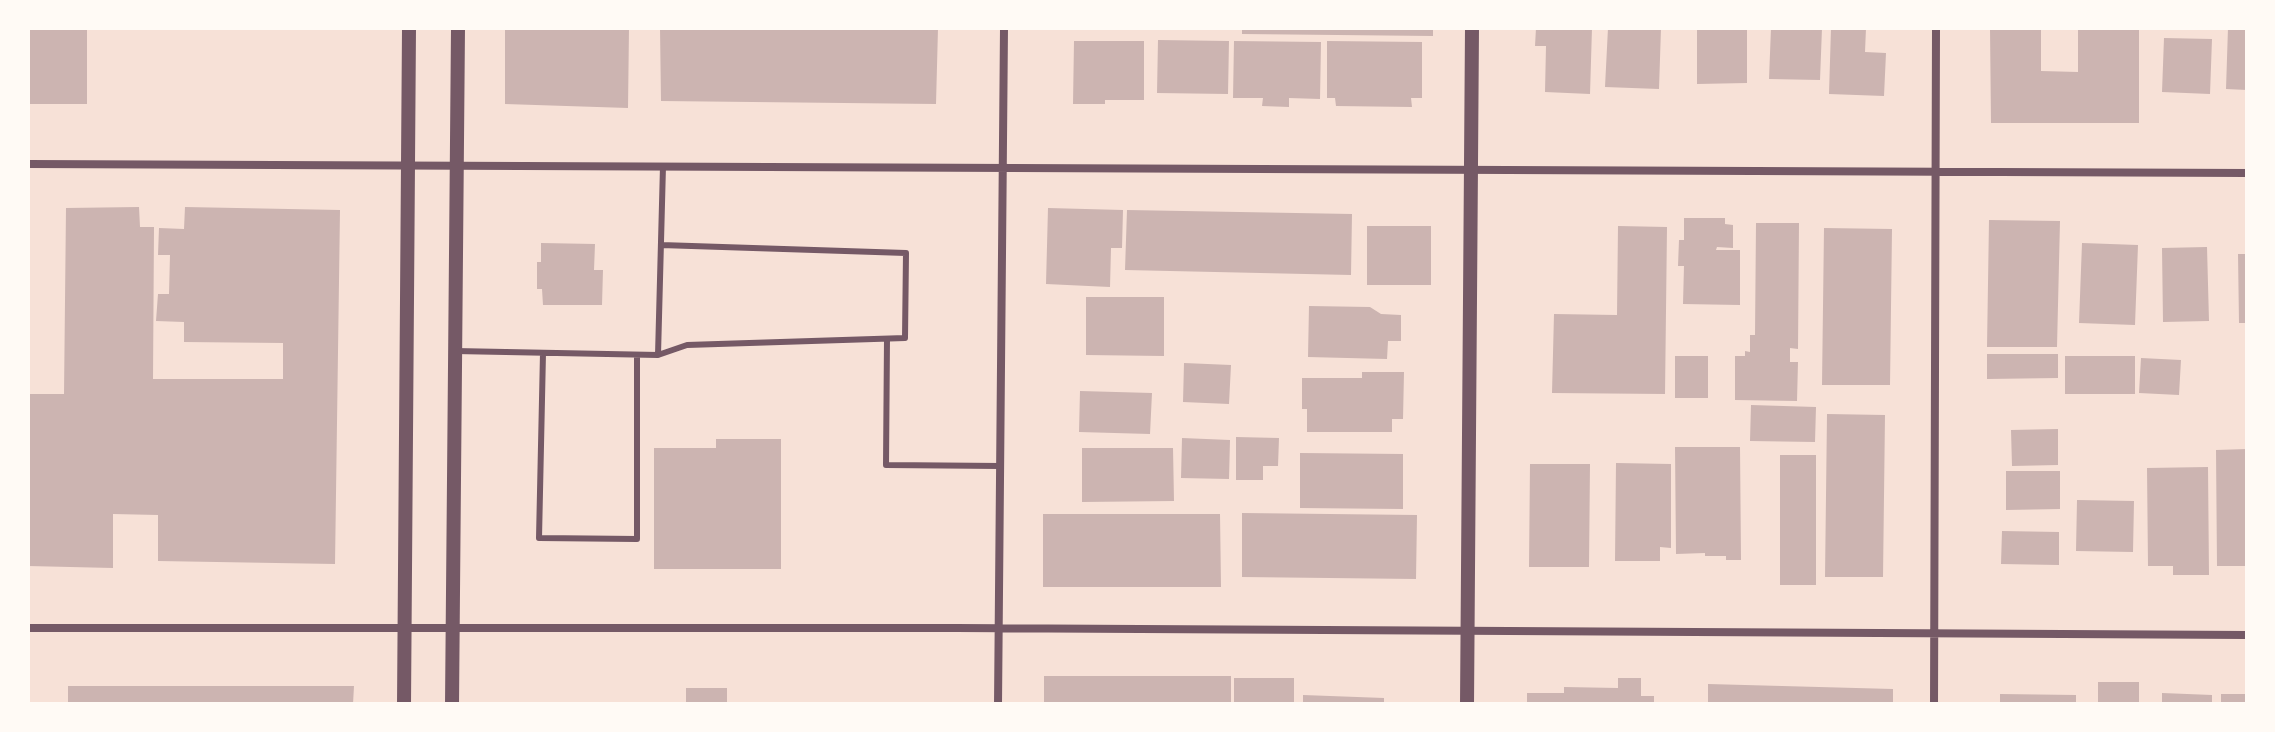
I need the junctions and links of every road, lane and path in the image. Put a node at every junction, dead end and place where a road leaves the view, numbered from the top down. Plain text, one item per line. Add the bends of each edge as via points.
1 (409, 28) edge
2 (458, 28) edge
3 (1004, 28) edge
4 (1472, 28) edge
5 (1936, 28) edge
6 (28, 164) edge
7 (407, 165) junction
8 (457, 166) junction
9 (663, 166) junction
10 (1003, 167) junction
11 (1471, 170) junction
12 (1934, 172) junction
13 (2247, 173) edge
14 (661, 245) junction
15 (887, 339) junction
16 (455, 351) junction
17 (543, 353) junction
18 (637, 355) junction
19 (658, 355) junction
20 (1000, 466) junction
21 (28, 628) edge
22 (999, 628) junction
23 (405, 629) junction
24 (451, 629) junction
25 (1468, 630) junction
26 (1935, 634) junction
27 (2247, 635) edge
28 (404, 704) edge
29 (452, 704) edge
30 (998, 704) edge
31 (1467, 704) edge
32 (1934, 704) edge

1 - 7 street
2 - 8 street
3 - 10 street
4 - 11 street
5 - 12 street
6 - 7 street
7 - 8 street
7 - 23 street
8 - 9 street
8 - 16 street
9 - 10 street
9 - 14 lane
10 - 11 street
10 - 20 street
11 - 12 street
11 - 25 street
12 - 13 street
12 - 26 street
14 - 15 lane via 906,253 905,338
14 - 19 lane
15 - 19 lane via 687,345
15 - 20 lane via 886,465
16 - 17 lane
16 - 24 street
17 - 18 lane
17 - 18 lane via 539,538 637,539
18 - 19 lane
20 - 22 street
21 - 23 street
22 - 24 street
22 - 25 street
22 - 30 street
23 - 24 street
23 - 28 street
24 - 29 street
25 - 26 street
25 - 31 street
26 - 27 street
26 - 32 street

